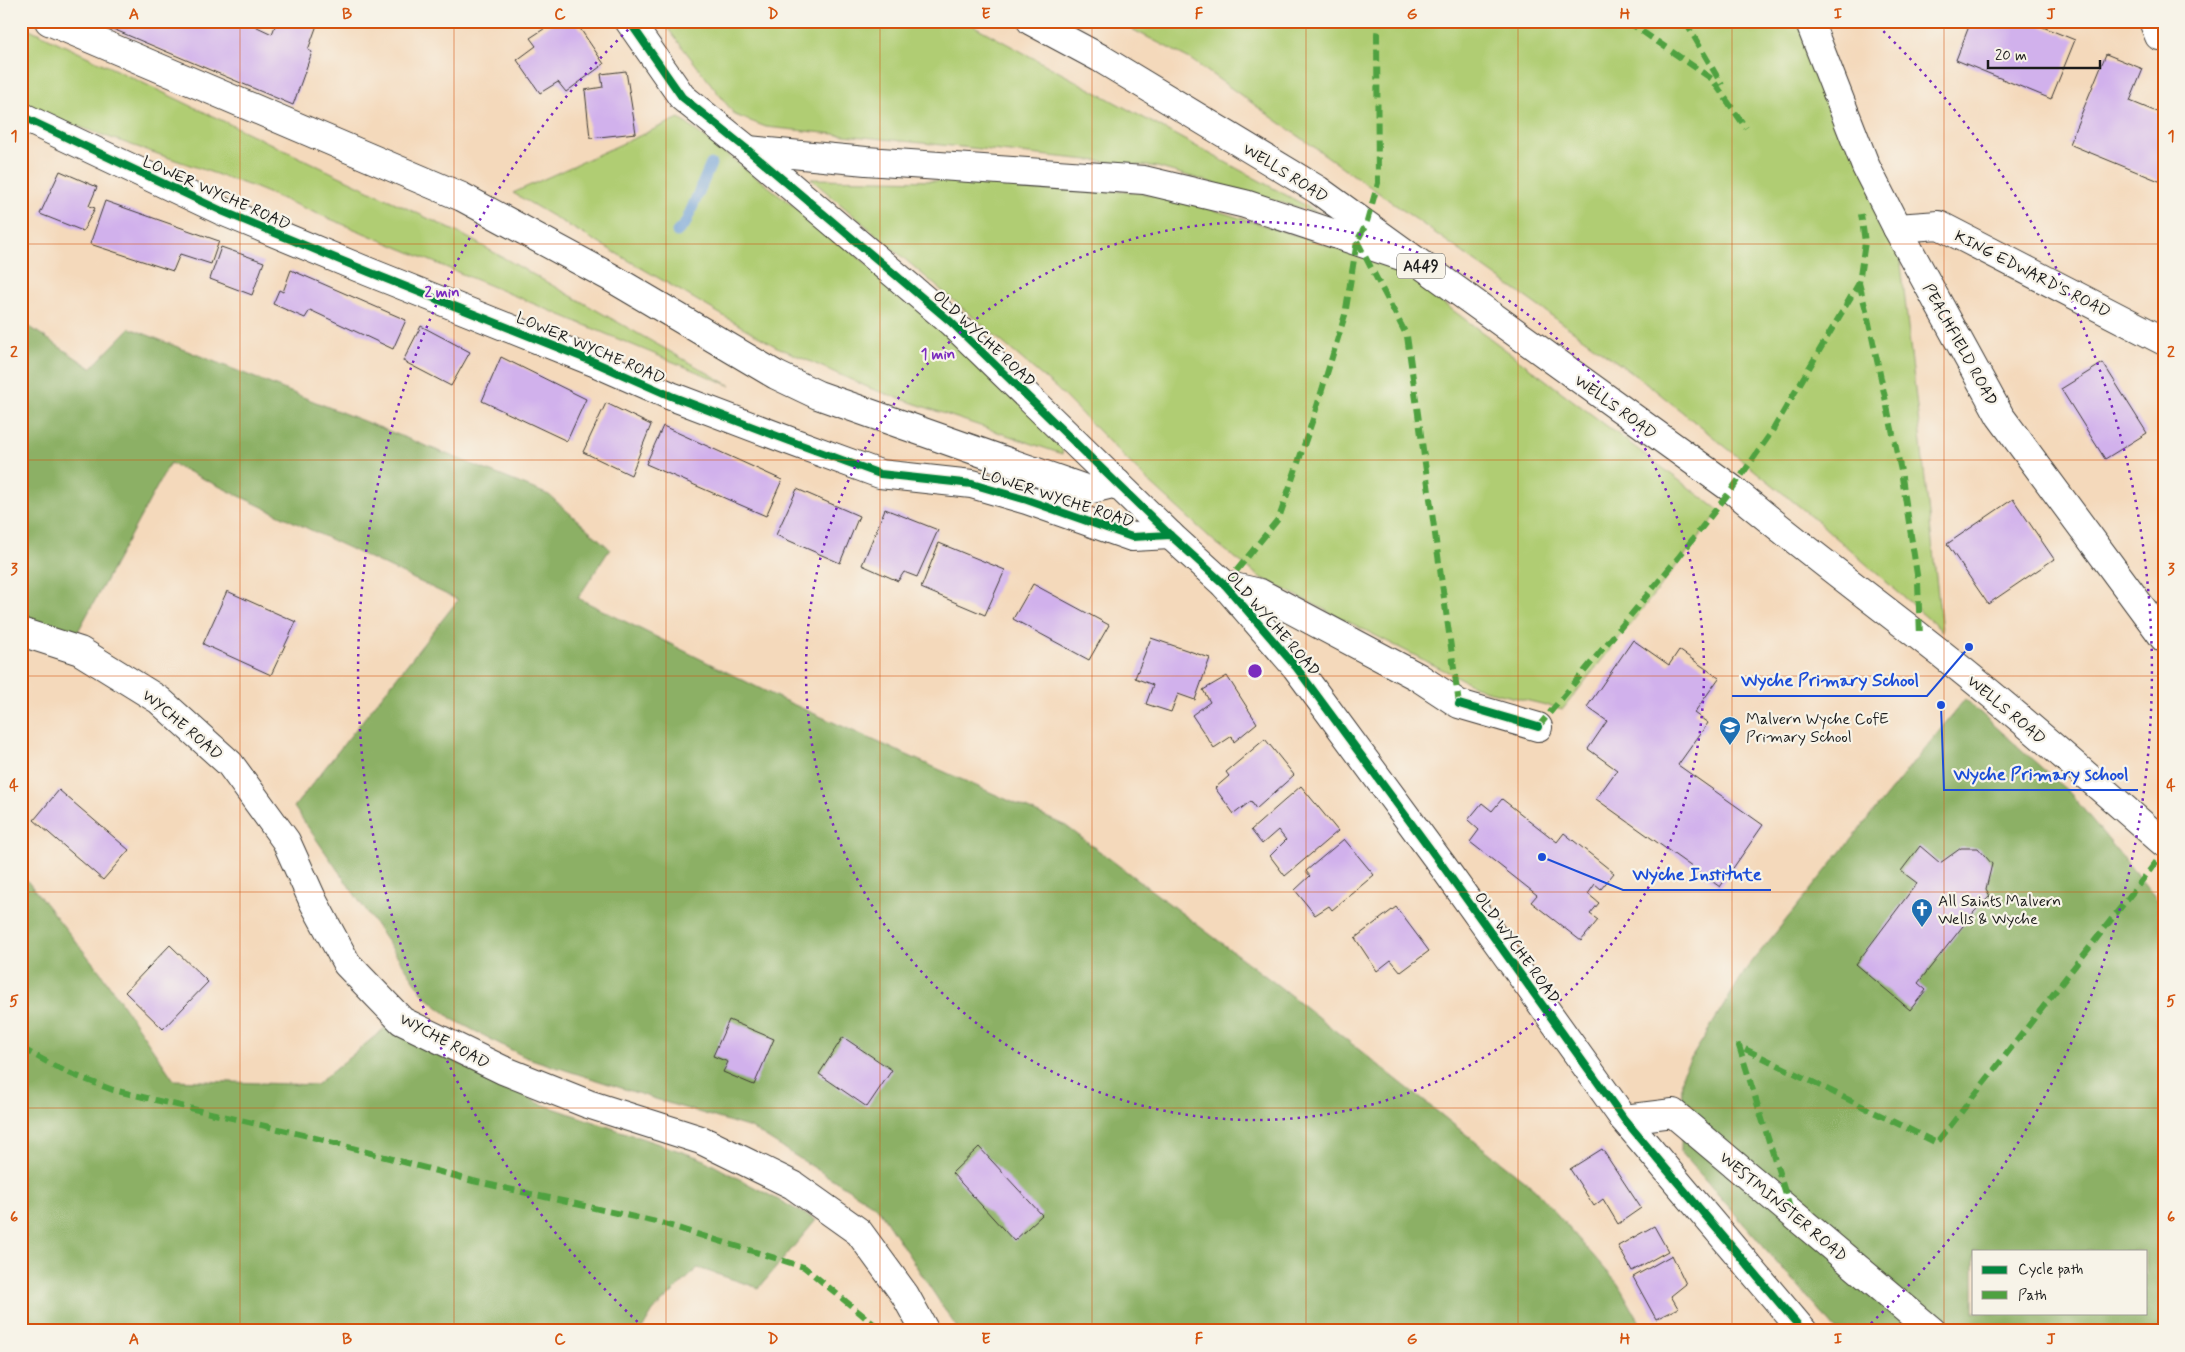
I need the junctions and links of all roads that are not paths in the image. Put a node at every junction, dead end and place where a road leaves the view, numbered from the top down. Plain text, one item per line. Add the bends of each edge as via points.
1 (49, 21) edge
2 (629, 21) edge
3 (1031, 21) edge
4 (1809, 21) edge
5 (21, 116) edge
6 (748, 150) junction
7 (1897, 228) junction
8 (1413, 260) junction
9 (2164, 341) edge
10 (1117, 483) junction
11 (1170, 535) junction
12 (1225, 585) junction
13 (21, 632) edge
14 (2164, 638) edge
15 (1538, 727) dead end
16 (2164, 843) edge
17 (1624, 1119) junction
18 (925, 1331) edge
19 (1803, 1331) edge
20 (1932, 1331) edge

1 - 10 main road, LOWER WYCHE ROAD via 462,197 610,277 776,375 818,395 1088,490
2 - 6 main road, OLD WYCHE ROAD via 682,98
3 - 8 main road, WELLS ROAD / A449 via 1100,58 1318,190
4 - 7 main road, PEACHFIELD ROAD via 1866,167
5 - 11 main road, LOWER WYCHE ROAD via 222,211 368,272 671,396 880,474 972,484 1132,537
6 - 8 main road via 1144,180 1245,204
6 - 10 main road, OLD WYCHE ROAD via 951,322
7 - 9 main road, KING EDWARD'S ROAD via 1939,225
7 - 14 main road, PEACHFIELD ROAD via 2000,416
8 - 16 main road, WELLS ROAD / A449 via 1732,489 1998,700
10 - 11 main road, OLD WYCHE ROAD
11 - 12 main road, OLD WYCHE ROAD
12 - 15 main road via 1260,593 1418,677 1459,704
12 - 17 main road, OLD WYCHE ROAD via 1296,667
13 - 18 main road, WYCHE ROAD via 80,651 159,700 230,764 286,841 347,964 402,1021 503,1070 588,1104 701,1140 793,1185 859,1232 905,1295
17 - 19 main road, OLD WYCHE ROAD
17 - 20 main road, WESTMINSTER ROAD via 1673,1113

